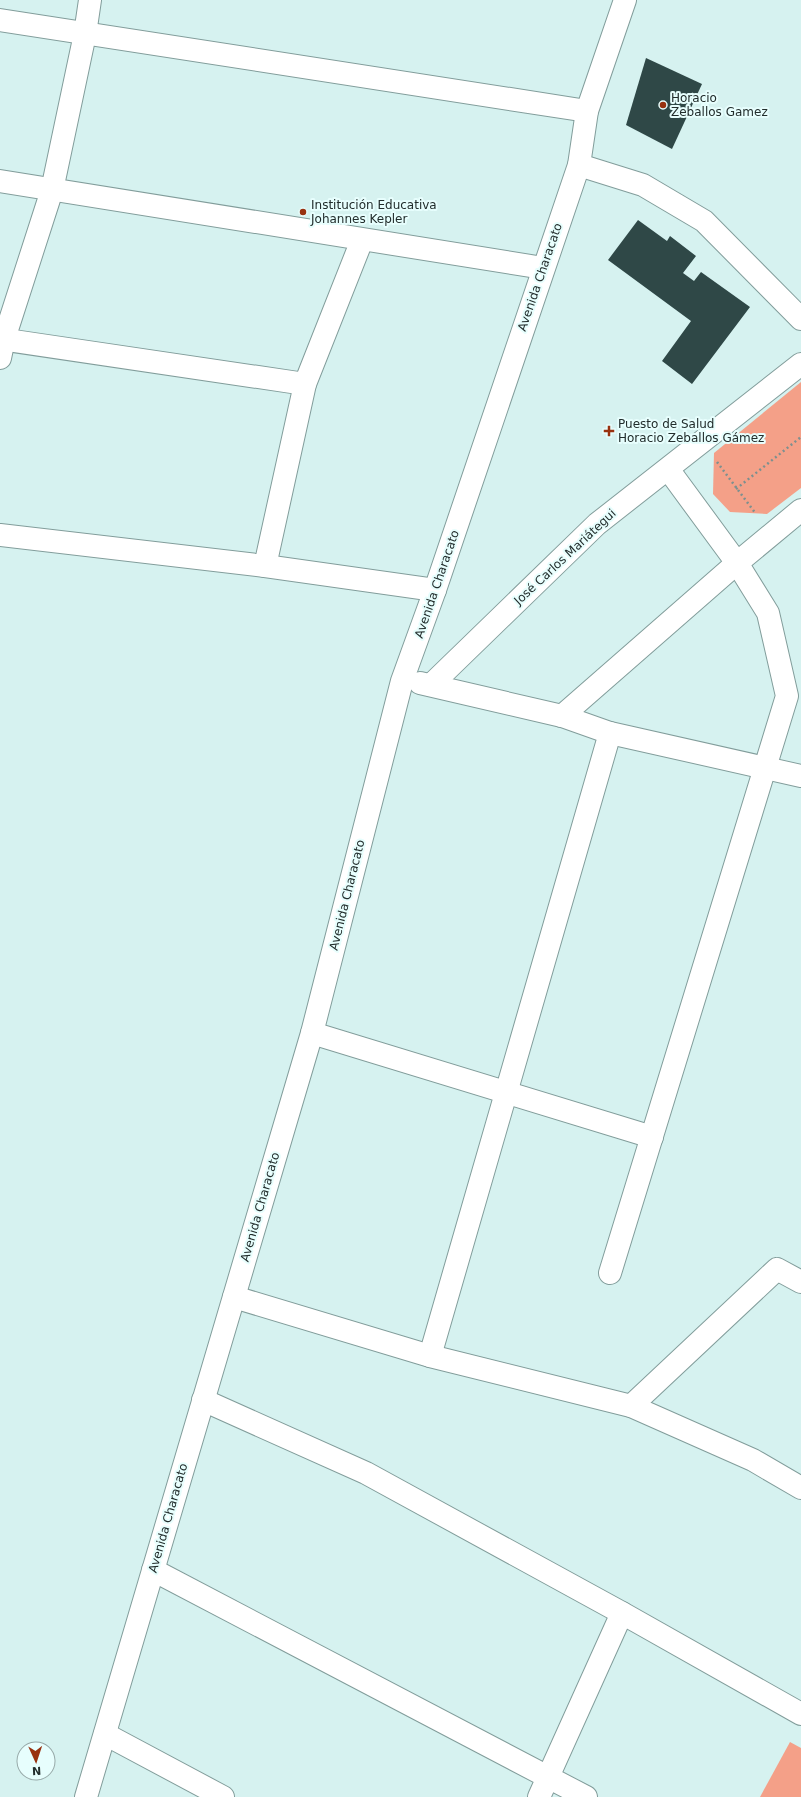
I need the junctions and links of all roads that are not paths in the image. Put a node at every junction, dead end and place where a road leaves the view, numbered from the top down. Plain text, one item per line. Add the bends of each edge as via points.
1 (90, 0) edge
2 (625, 0) edge
3 (0, 20) edge
4 (85, 34) junction
5 (587, 111) junction
6 (579, 165) junction
7 (0, 181) edge
8 (52, 190) junction
9 (362, 240) junction
10 (543, 268) junction
11 (801, 319) edge
12 (1, 345) edge
13 (801, 364) edge
14 (305, 384) junction
15 (668, 469) junction
16 (801, 510) edge
17 (0, 535) edge
18 (737, 563) junction
19 (265, 566) junction
20 (435, 590) junction
21 (402, 681) junction
22 (431, 685) junction
23 (562, 716) junction
24 (610, 733) junction
25 (765, 768) junction
26 (801, 776) edge
27 (312, 1033) junction
28 (506, 1093) junction
29 (652, 1137) junction
30 (610, 1273) dead end
31 (801, 1282) edge
32 (234, 1297) junction
33 (430, 1356) junction
34 (203, 1400) junction
35 (631, 1406) junction
36 (801, 1488) edge
37 (153, 1570) junction
38 (622, 1613) junction
39 (801, 1714) edge
40 (105, 1734) junction
41 (548, 1777) junction
42 (86, 1797) edge
43 (223, 1797) edge
44 (539, 1797) edge
45 (586, 1797) edge

1 - 4 street
2 - 5 street, Avenida Characato
3 - 4 street
4 - 5 street
4 - 8 street
5 - 6 street, Avenida Characato
6 - 10 street, Avenida Characato
6 - 11 street via 643,186 704,221
7 - 8 street
8 - 9 street
8 - 12 street
9 - 10 street
9 - 14 street
10 - 20 street, Avenida Characato
12 - 14 street
13 - 15 street, José Carlos Mariátegui
14 - 19 street
15 - 18 street
15 - 22 street, José Carlos Mariátegui via 598,524
16 - 18 street
17 - 19 street
18 - 23 street
18 - 25 street via 768,613 787,696
19 - 20 street
20 - 21 street, Avenida Characato
21 - 22 street
21 - 27 street, Avenida Characato
22 - 23 street
23 - 24 street
24 - 25 street
24 - 28 street
25 - 26 street
25 - 29 street
27 - 28 street
27 - 32 street, Avenida Characato
28 - 29 street
28 - 33 street
29 - 30 street
31 - 35 street via 777,1269
32 - 33 street
32 - 34 street, Avenida Characato
33 - 35 street
34 - 37 street, Avenida Characato
34 - 38 street via 366,1473
35 - 36 street via 753,1460
37 - 40 street, Avenida Characato
37 - 41 street
38 - 39 street
38 - 41 street
40 - 42 street, Avenida Characato
40 - 43 street
41 - 44 street
41 - 45 street

